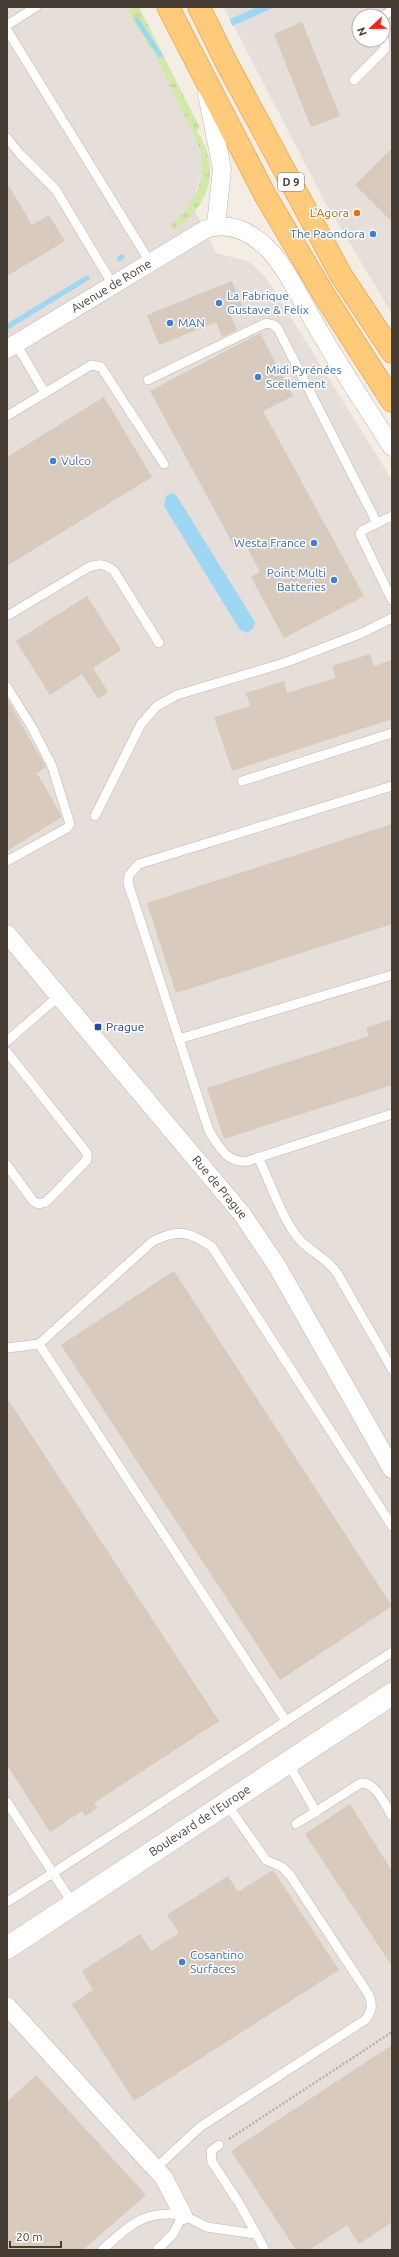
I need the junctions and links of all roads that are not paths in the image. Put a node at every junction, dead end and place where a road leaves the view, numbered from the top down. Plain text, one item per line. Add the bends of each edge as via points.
1 (36, 7) edge
2 (168, 7) edge
3 (199, 7) edge
4 (7, 26) edge
5 (7, 30) edge
6 (385, 48) edge
7 (204, 80) junction
8 (354, 80) dead end
9 (7, 138) edge
10 (216, 226) junction
11 (150, 262) junction
12 (113, 285) junction
13 (11, 346) edge
14 (392, 352) edge
15 (148, 380) dead end
16 (45, 393) junction
17 (392, 401) edge
18 (7, 416) edge
19 (392, 447) edge
20 (164, 464) dead end
21 (392, 516) edge
22 (377, 523) junction
23 (392, 600) edge
24 (7, 616) edge
25 (392, 618) edge
26 (159, 643) dead end
27 (7, 687) edge
28 (392, 733) edge
29 (242, 781) dead end
30 (392, 786) edge
31 (95, 816) dead end
32 (7, 861) edge
33 (7, 934) edge
34 (392, 975) edge
35 (59, 996) junction
36 (179, 1039) junction
37 (7, 1041) edge
38 (7, 1052) edge
39 (392, 1114) edge
40 (258, 1157) junction
41 (7, 1165) edge
42 (39, 1344) junction
43 (7, 1348) edge
44 (392, 1369) edge
45 (392, 1468) edge
46 (392, 1526) edge
47 (392, 1652) edge
48 (390, 1699) edge
49 (286, 1721) junction
50 (288, 1763) junction
51 (7, 1802) edge
52 (226, 1803) junction
53 (316, 1812) junction
54 (392, 1816) edge
55 (296, 1824) dead end
56 (53, 1873) junction
57 (7, 1902) edge
58 (73, 1904) junction
59 (7, 1948) edge
60 (7, 2006) edge
61 (219, 2145) road end
62 (156, 2168) junction
63 (183, 2215) junction
64 (255, 2234) junction
65 (102, 2250) edge
66 (157, 2250) edge
67 (265, 2250) edge

1 - 4 lane
2 - 7 highway, D 9
3 - 14 highway, D 9 via 341,275
5 - 11 lane
6 - 8 lane
7 - 10 street via 222,169
7 - 17 highway, D 9 via 265,195 326,298
9 - 12 lane via 56,190
10 - 11 street, Avenue de Rome via 206,228
10 - 19 street via 228,225 248,233 274,255 336,361
11 - 12 street, Avenue de Rome
12 - 13 street, Avenue de Rome
13 - 16 lane
15 - 22 lane via 266,324 274,325
16 - 18 lane
16 - 20 lane via 91,365 101,366
21 - 22 lane
22 - 23 lane via 360,534
24 - 26 lane via 89,566 106,565 114,571
25 - 31 lane via 362,633 290,660 177,695 157,706 141,724
27 - 32 lane via 52,766 70,824
28 - 29 lane
30 - 36 lane via 139,864 133,869 128,875 128,883
33 - 35 street, Rue de Prague
34 - 36 lane
35 - 37 lane
35 - 45 street, Rue de Prague via 242,1214 277,1266
36 - 40 lane via 209,1132 219,1148 238,1162
38 - 41 lane via 87,1153 87,1160 46,1202 39,1204 33,1201
39 - 40 lane
40 - 44 lane via 291,1226 308,1248 331,1265 337,1273
42 - 43 lane
42 - 46 lane via 153,1241 166,1235 183,1232 198,1237 212,1247
42 - 49 lane
47 - 49 lane
48 - 50 street, Boulevard de l'Europe
49 - 56 lane
50 - 52 street, Boulevard de l'Europe
50 - 53 lane
51 - 56 lane
52 - 58 street, Boulevard de l'Europe
52 - 62 lane via 266,1860 282,1867 290,1875 369,1995 372,2003 371,2013 365,2020 200,2127
53 - 54 lane via 361,1783 367,1783 373,1787
53 - 55 lane
56 - 57 lane
56 - 58 lane
58 - 59 street, Boulevard de l'Europe
60 - 62 street
61 - 64 lane via 211,2151 212,2162 239,2203
62 - 63 street
63 - 64 lane via 207,2227
63 - 65 lane via 166,2213 134,2222
63 - 66 lane via 173,2234
64 - 67 lane

